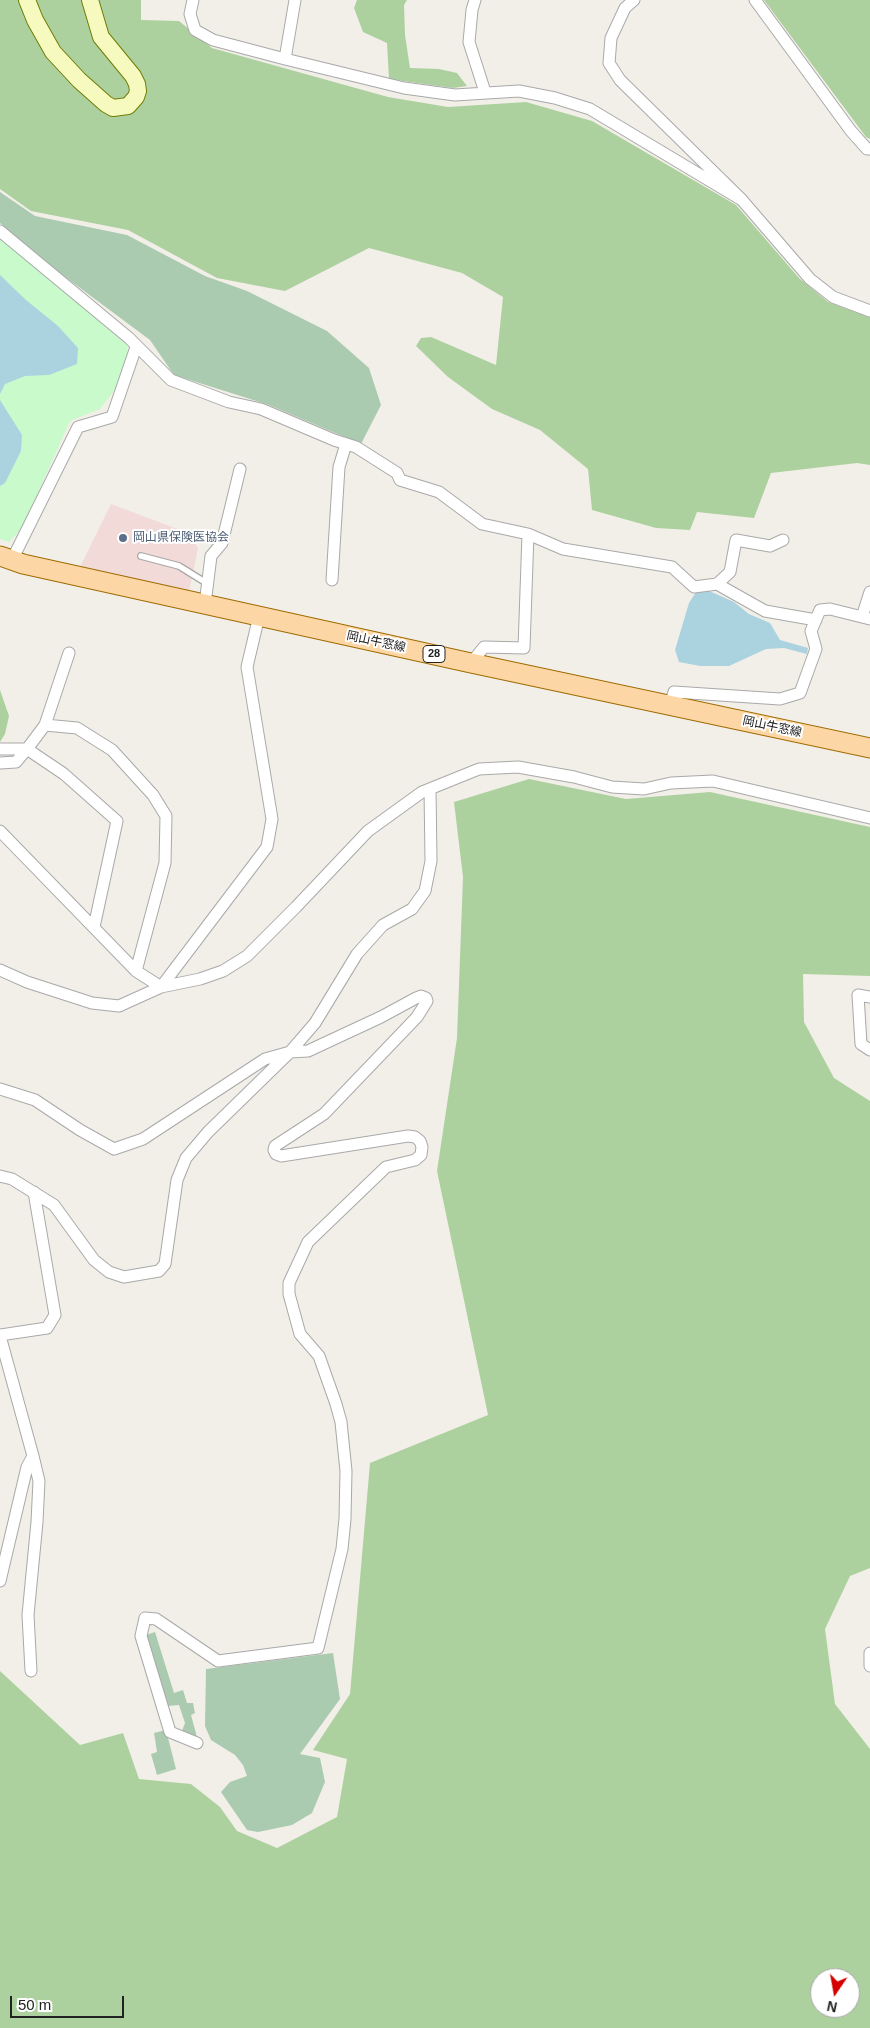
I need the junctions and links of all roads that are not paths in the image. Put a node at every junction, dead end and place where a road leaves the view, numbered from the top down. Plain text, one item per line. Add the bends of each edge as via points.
1 (27, 0) edge
2 (90, 0) edge
3 (193, 0) edge
4 (295, 0) edge
5 (475, 0) edge
6 (634, 0) edge
7 (755, 0) edge
8 (285, 59) junction
9 (485, 92) junction
10 (870, 150) edge
11 (742, 200) junction
12 (0, 231) edge
13 (870, 311) edge
14 (136, 346) junction
15 (346, 444) junction
16 (240, 469) dead end
17 (528, 534) junction
18 (783, 540) dead end
19 (141, 556) dead end
20 (6, 558) edge
21 (332, 580) dead end
22 (208, 584) junction
23 (717, 584) junction
24 (870, 592) edge
25 (205, 604) junction
26 (259, 616) junction
27 (866, 618) edge
28 (816, 620) junction
29 (69, 653) dead end
30 (471, 662) junction
31 (670, 705) junction
32 (45, 725) junction
33 (870, 748) edge
34 (0, 749) edge
35 (27, 749) junction
36 (0, 763) edge
37 (430, 788) junction
38 (870, 818) edge
39 (0, 831) edge
40 (94, 927) junction
41 (0, 970) edge
42 (136, 971) junction
43 (160, 987) junction
44 (870, 997) edge
45 (870, 1050) edge
46 (290, 1052) junction
47 (0, 1089) edge
48 (0, 1176) edge
49 (34, 1192) junction
50 (0, 1336) edge
51 (33, 1456) junction
52 (0, 1581) edge
53 (870, 1653) edge
54 (870, 1666) edge
55 (31, 1671) dead end
56 (197, 1743) dead end

1 - 2 street via 53,52 79,80 113,108 128,106 136,98 137,84 101,37
3 - 8 street via 190,14 195,30 213,40
4 - 8 street
5 - 9 street via 469,42
6 - 11 street via 624,8 611,38 609,62 620,80
7 - 10 street via 851,131
8 - 9 street via 404,88 455,94
9 - 11 street via 519,91 590,109
11 - 13 street via 810,279 833,297
12 - 14 street
14 - 15 street via 171,380 229,402 261,409
14 - 20 street via 112,418 78,427
15 - 17 street via 397,473 400,480 439,492 482,524
15 - 21 street via 340,467
16 - 22 street via 222,543 211,556
17 - 23 street via 562,549 672,567 694,587
17 - 30 street via 524,648 484,647
18 - 23 street via 770,546 736,540 730,572
19 - 22 lane via 179,566
20 - 25 main road, 岡山牛窓線 / 28
22 - 25 street
23 - 28 street via 765,611
24 - 27 street
25 - 26 main road, 岡山牛窓線 / 28
26 - 30 main road, 岡山牛窓線 / 28
26 - 43 street via 247,667 272,819 267,846
27 - 28 street via 830,609 820,610
28 - 31 street via 811,632 816,650 800,693 780,699 674,692
29 - 32 street
30 - 31 main road, 岡山牛窓線 / 28
31 - 33 main road, 岡山牛窓線 / 28
32 - 35 street
32 - 42 street via 77,728 112,750 153,795 166,816 165,863
34 - 35 street
35 - 36 street via 16,762
35 - 40 street via 64,774 116,820
37 - 38 street via 479,769 518,767 612,787 644,789 671,783 713,781
37 - 43 street via 368,832 247,956 200,980
37 - 46 street via 431,861 425,891 412,909 383,925 357,954 315,1023
39 - 40 street
40 - 42 street
41 - 43 street via 92,1003 119,1006
42 - 43 street
44 - 45 street via 858,996 860,1044
46 - 47 street via 265,1059 143,1139 114,1149 36,1100
46 - 49 street via 208,1132 186,1158 177,1180 165,1264 159,1271 124,1277 109,1272 94,1260 54,1204
46 - 56 street via 308,1051 416,998 426,998 417,1017 324,1114 275,1146 276,1154 281,1156 408,1136 415,1137 422,1147 421,1155 414,1160 386,1167 308,1242 290,1283 289,1294 300,1334 319,1356 336,1404 346,1471 342,1548 318,1648 218,1661 156,1619 145,1618 141,1636 170,1732
48 - 49 street
49 - 50 street via 55,1315 47,1328
50 - 51 street
51 - 52 street via 27,1467
51 - 55 street via 39,1481 28,1615
53 - 54 street

